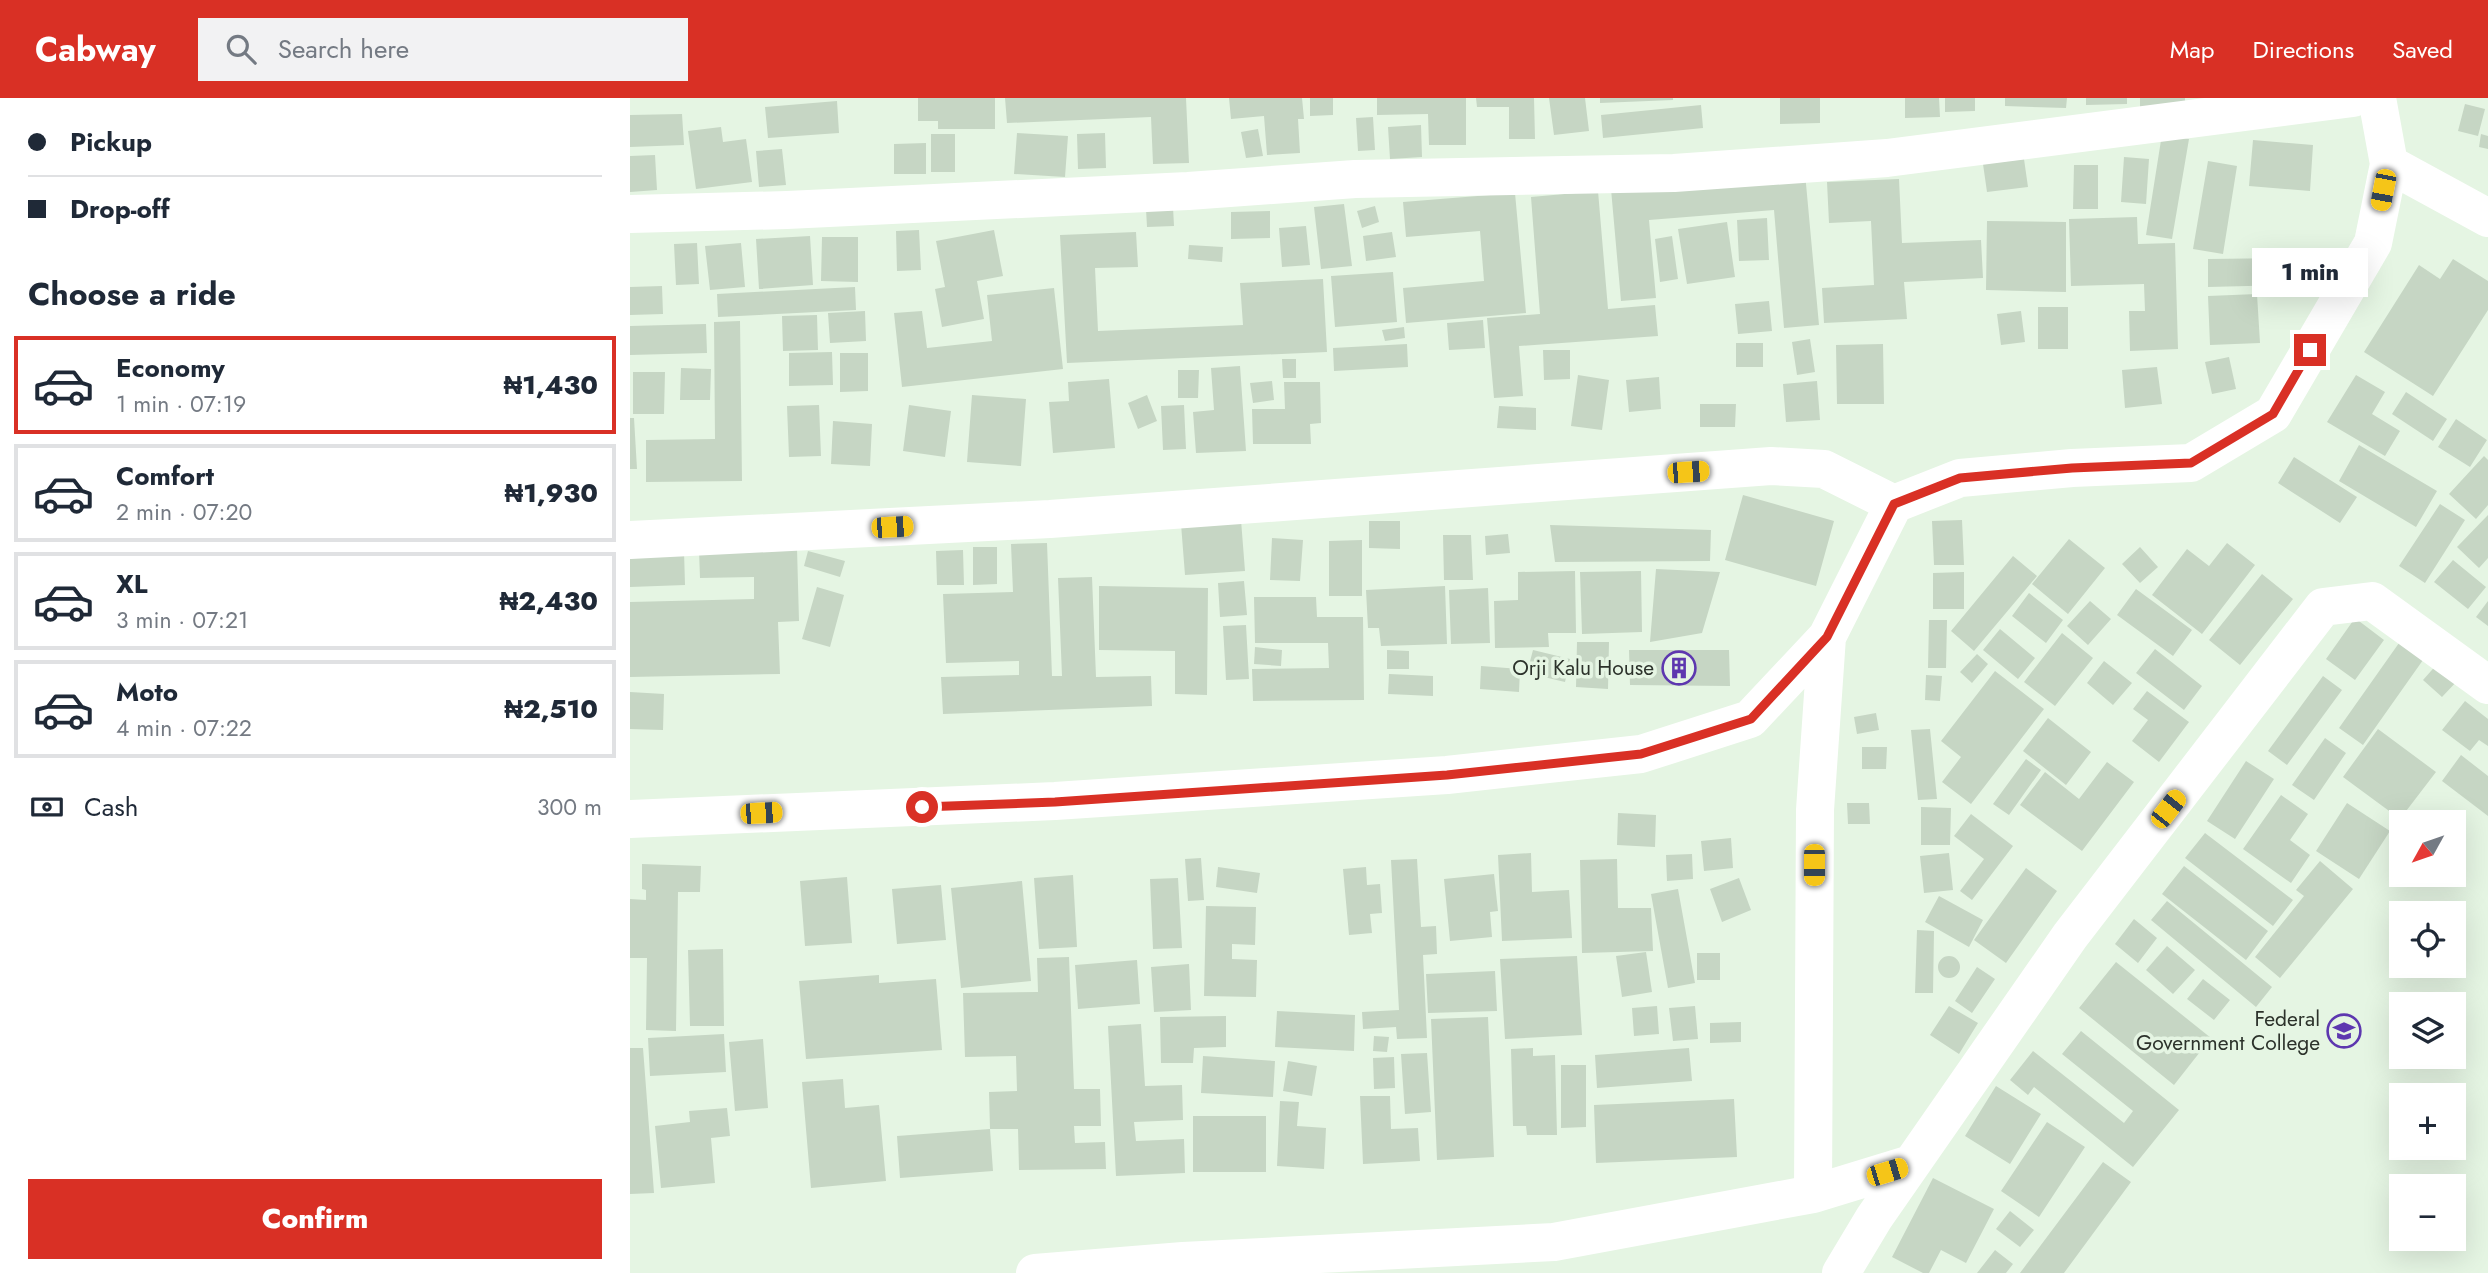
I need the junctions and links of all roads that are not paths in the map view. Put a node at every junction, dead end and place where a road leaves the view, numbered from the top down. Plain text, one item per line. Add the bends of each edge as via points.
1 (2353, 98) edge
2 (2376, 98) edge
3 (2389, 164) junction
4 (630, 214) edge
5 (2488, 218) edge
6 (1894, 504) junction
7 (630, 540) edge
8 (1827, 637) junction
9 (2488, 685) edge
10 (630, 819) edge
11 (1911, 1164) junction
12 (1813, 1194) junction
13 (1183, 1267) edge
14 (1035, 1273) edge
15 (1841, 1273) edge

1 - 4 street via 1887,158 1687,172 1354,178 1160,192
2 - 3 street
3 - 5 street
3 - 6 street via 2373,243 2273,414 2191,463 1960,478
6 - 7 street via 1824,469 1771,466 1050,519
6 - 8 street
8 - 10 street via 1751,719 1641,754 1447,775 1069,801
8 - 12 street via 1815,810
9 - 11 street via 2372,601 2323,607 2070,936
11 - 12 street
11 - 15 street
12 - 13 street via 1554,1242
13 - 14 street

